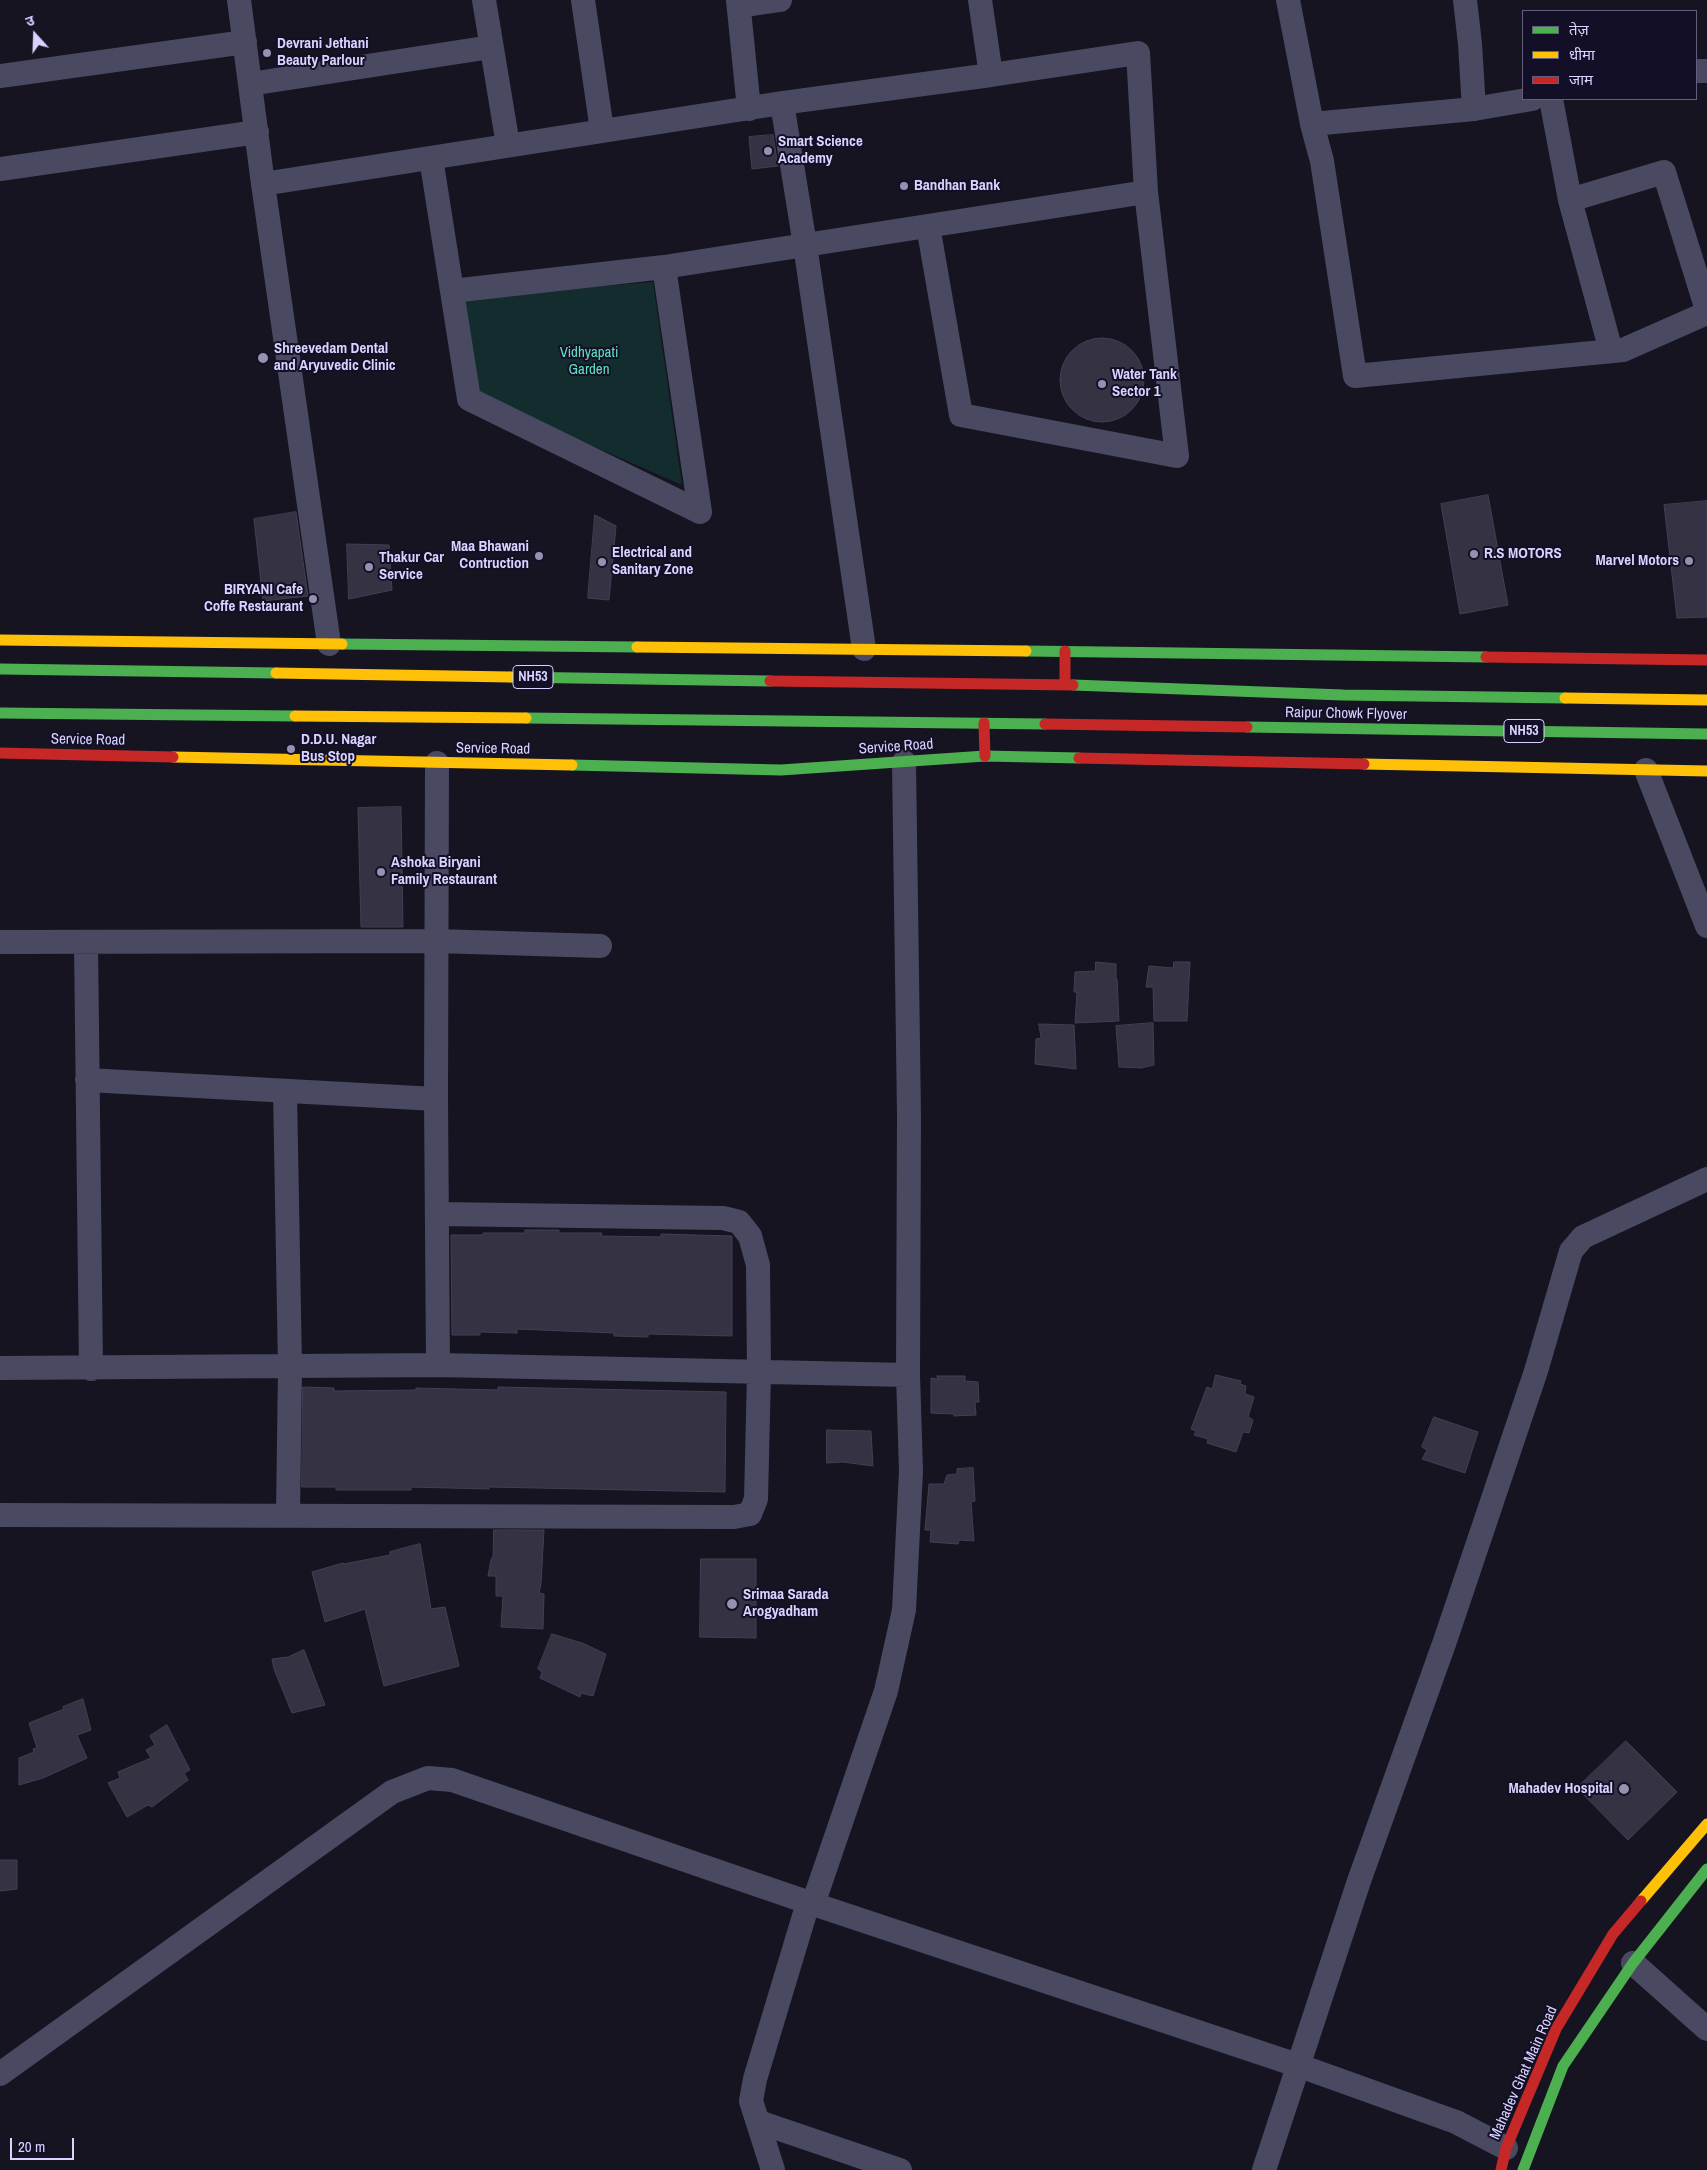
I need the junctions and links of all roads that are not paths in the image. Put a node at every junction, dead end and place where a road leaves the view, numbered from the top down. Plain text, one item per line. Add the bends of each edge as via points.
1 (240, 0) edge
2 (484, 0) edge
3 (583, 0) edge
4 (780, 0) edge
5 (980, 0) edge
6 (1288, 0) edge
7 (1464, 0) edge
8 (738, 3) edge
9 (245, 42) junction
10 (491, 47) junction
11 (991, 75) junction
12 (0, 76) edge
13 (250, 84) junction
14 (1526, 100) edge
15 (1551, 100) edge
16 (782, 103) junction
17 (749, 109) junction
18 (1474, 109) junction
19 (1312, 124) junction
20 (602, 130) junction
21 (256, 132) junction
22 (508, 144) junction
23 (431, 158) junction
24 (0, 169) edge
25 (263, 184) junction
26 (1146, 192) junction
27 (1570, 200) junction
28 (928, 226) junction
29 (805, 246) junction
30 (664, 267) junction
31 (452, 291) junction
32 (1707, 312) edge
33 (1611, 351) junction
34 (0, 640) edge
35 (329, 644) junction
36 (864, 649) junction
37 (1065, 651) junction
38 (1707, 660) edge
39 (0, 669) edge
40 (1066, 685) junction
41 (1707, 700) edge
42 (0, 713) edge
43 (984, 723) junction
44 (1707, 734) edge
45 (0, 753) edge
46 (985, 756) junction
47 (904, 762) junction
48 (437, 763) junction
49 (1646, 770) junction
50 (1707, 772) edge
51 (1707, 926) edge
52 (437, 941) junction
53 (0, 942) edge
54 (86, 942) junction
55 (600, 946) dead end
56 (88, 1080) junction
57 (285, 1091) junction
58 (436, 1099) junction
59 (1707, 1179) edge
60 (437, 1214) junction
61 (438, 1366) junction
62 (290, 1367) junction
63 (0, 1368) edge
64 (91, 1369) junction
65 (759, 1373) junction
66 (908, 1376) junction
67 (0, 1515) edge
68 (288, 1515) junction
69 (1707, 1824) edge
70 (1707, 1869) edge
71 (811, 1903) junction
72 (1633, 1964) junction
73 (1707, 2029) edge
74 (1300, 2066) junction
75 (0, 2074) edge
76 (759, 2122) junction
77 (1503, 2159) edge
78 (773, 2170) edge
79 (900, 2170) edge
80 (1264, 2170) edge
81 (1522, 2170) edge

1 - 9 street
2 - 10 street
3 - 20 street
4 - 8 street
5 - 11 street
6 - 19 street
7 - 18 street
8 - 17 street
9 - 12 street
9 - 13 street
10 - 13 street
10 - 22 street
11 - 16 street
11 - 26 street via 1138,53
13 - 21 street
14 - 18 street
15 - 27 street
16 - 17 street
16 - 29 street
17 - 20 street
18 - 19 street
19 - 33 street via 1322,162 1356,376
20 - 22 street
21 - 24 street
21 - 25 street
22 - 23 street
23 - 25 street
23 - 31 street
25 - 35 street
26 - 28 street
26 - 28 street via 1177,456 961,415
27 - 32 street via 1664,172
27 - 33 street
28 - 29 street
29 - 30 street
29 - 36 street
30 - 31 street
30 - 31 street via 700,512 470,400
32 - 33 street via 1623,350
34 - 35 main road
35 - 36 main road
36 - 37 main road
37 - 38 main road
37 - 40 main road
39 - 40 main road, NH53
40 - 41 main road, Raipur Chowk Flyover / NH53 via 1343,695
42 - 43 main road, NH53
43 - 44 main road, Raipur Chowk Flyover / NH53
43 - 46 main road
45 - 48 main road, Service Road
46 - 47 main road, Service Road
46 - 49 main road, Service Road
47 - 48 main road, Service Road via 781,770
47 - 66 street via 909,1116
48 - 52 street
49 - 50 main road, Service Road
49 - 51 street
52 - 54 street
52 - 55 street
52 - 58 street
53 - 54 street
54 - 56 street
56 - 57 street
56 - 64 street
57 - 58 street
57 - 62 street
58 - 60 street
59 - 74 street via 1583,1237 1571,1251 1536,1371 1360,1881
60 - 61 street
60 - 65 street via 723,1218 739,1222 750,1236 758,1265
61 - 62 street
61 - 65 street
62 - 64 street
62 - 68 street
63 - 64 street
65 - 66 street
65 - 68 street via 756,1499 750,1514 734,1517
66 - 71 street via 911,1471 904,1610 886,1691
67 - 68 street
69 - 77 main road, Mahadev Ghat Main Road via 1613,1934 1556,2029
70 - 72 main road
71 - 74 street
71 - 75 street via 452,1780 428,1778 392,1792
71 - 76 street via 755,2079 751,2102
72 - 73 street
72 - 81 main road via 1563,2066
74 - 77 street via 1456,2122
74 - 80 street
76 - 78 street
76 - 79 street

